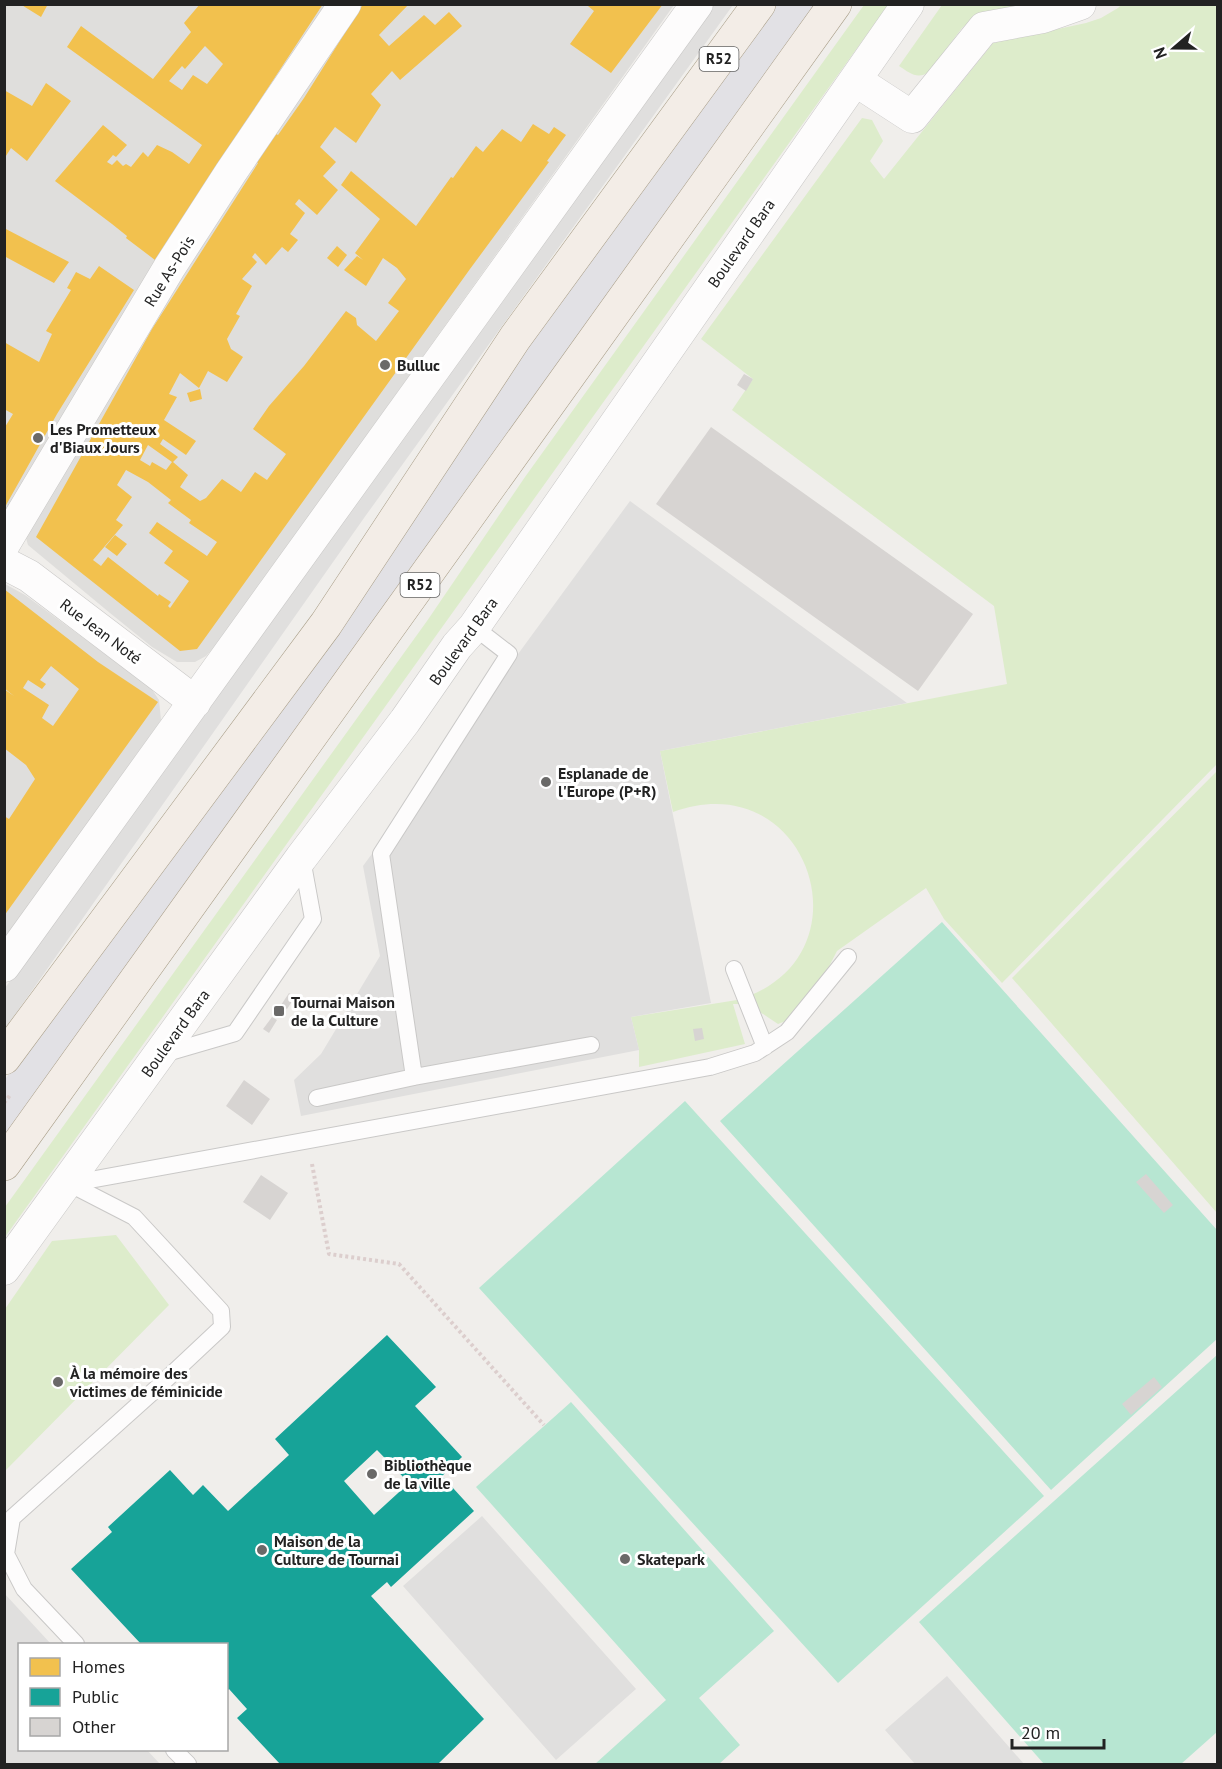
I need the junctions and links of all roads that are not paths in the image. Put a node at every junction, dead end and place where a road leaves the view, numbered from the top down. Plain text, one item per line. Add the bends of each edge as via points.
1 (345, 4) edge
2 (697, 4) edge
3 (759, 4) edge
4 (835, 4) edge
5 (908, 4) edge
6 (1080, 4) edge
7 (855, 80) junction
8 (4, 544) edge
9 (4, 563) edge
10 (474, 627) junction
11 (195, 702) junction
12 (301, 858) junction
13 (848, 957) dead end
14 (4, 966) edge
15 (734, 969) dead end
16 (591, 1045) dead end
17 (765, 1047) junction
18 (160, 1055) junction
19 (4, 1058) edge
20 (414, 1077) junction
21 (317, 1098) dead end
22 (4, 1164) edge
23 (66, 1182) junction
24 (4, 1269) edge
25 (75, 1643) edge
26 (176, 1751) edge
27 (188, 1764) edge

1 - 8 street, Rue As-Pois via 169,268
2 - 11 street
3 - 19 main road, R52 via 515,338 326,624
4 - 22 main road, R52
5 - 7 street, Boulevard Bara
6 - 7 street via 1043,17 984,28 912,117
7 - 10 street, Boulevard Bara
9 - 11 street, Rue Jean Noté via 29,576
10 - 12 street, Boulevard Bara
10 - 20 lane via 509,654 381,855
11 - 14 street
12 - 18 street, Boulevard Bara
12 - 18 lane via 313,919 235,1033
13 - 17 lane via 787,1032
15 - 17 lane
16 - 20 lane
17 - 23 lane via 710,1067
18 - 23 street, Boulevard Bara
20 - 21 lane
23 - 24 street, Boulevard Bara
23 - 25 lane via 134,1217 221,1311 222,1327 12,1518 6,1554 24,1589
26 - 27 lane

